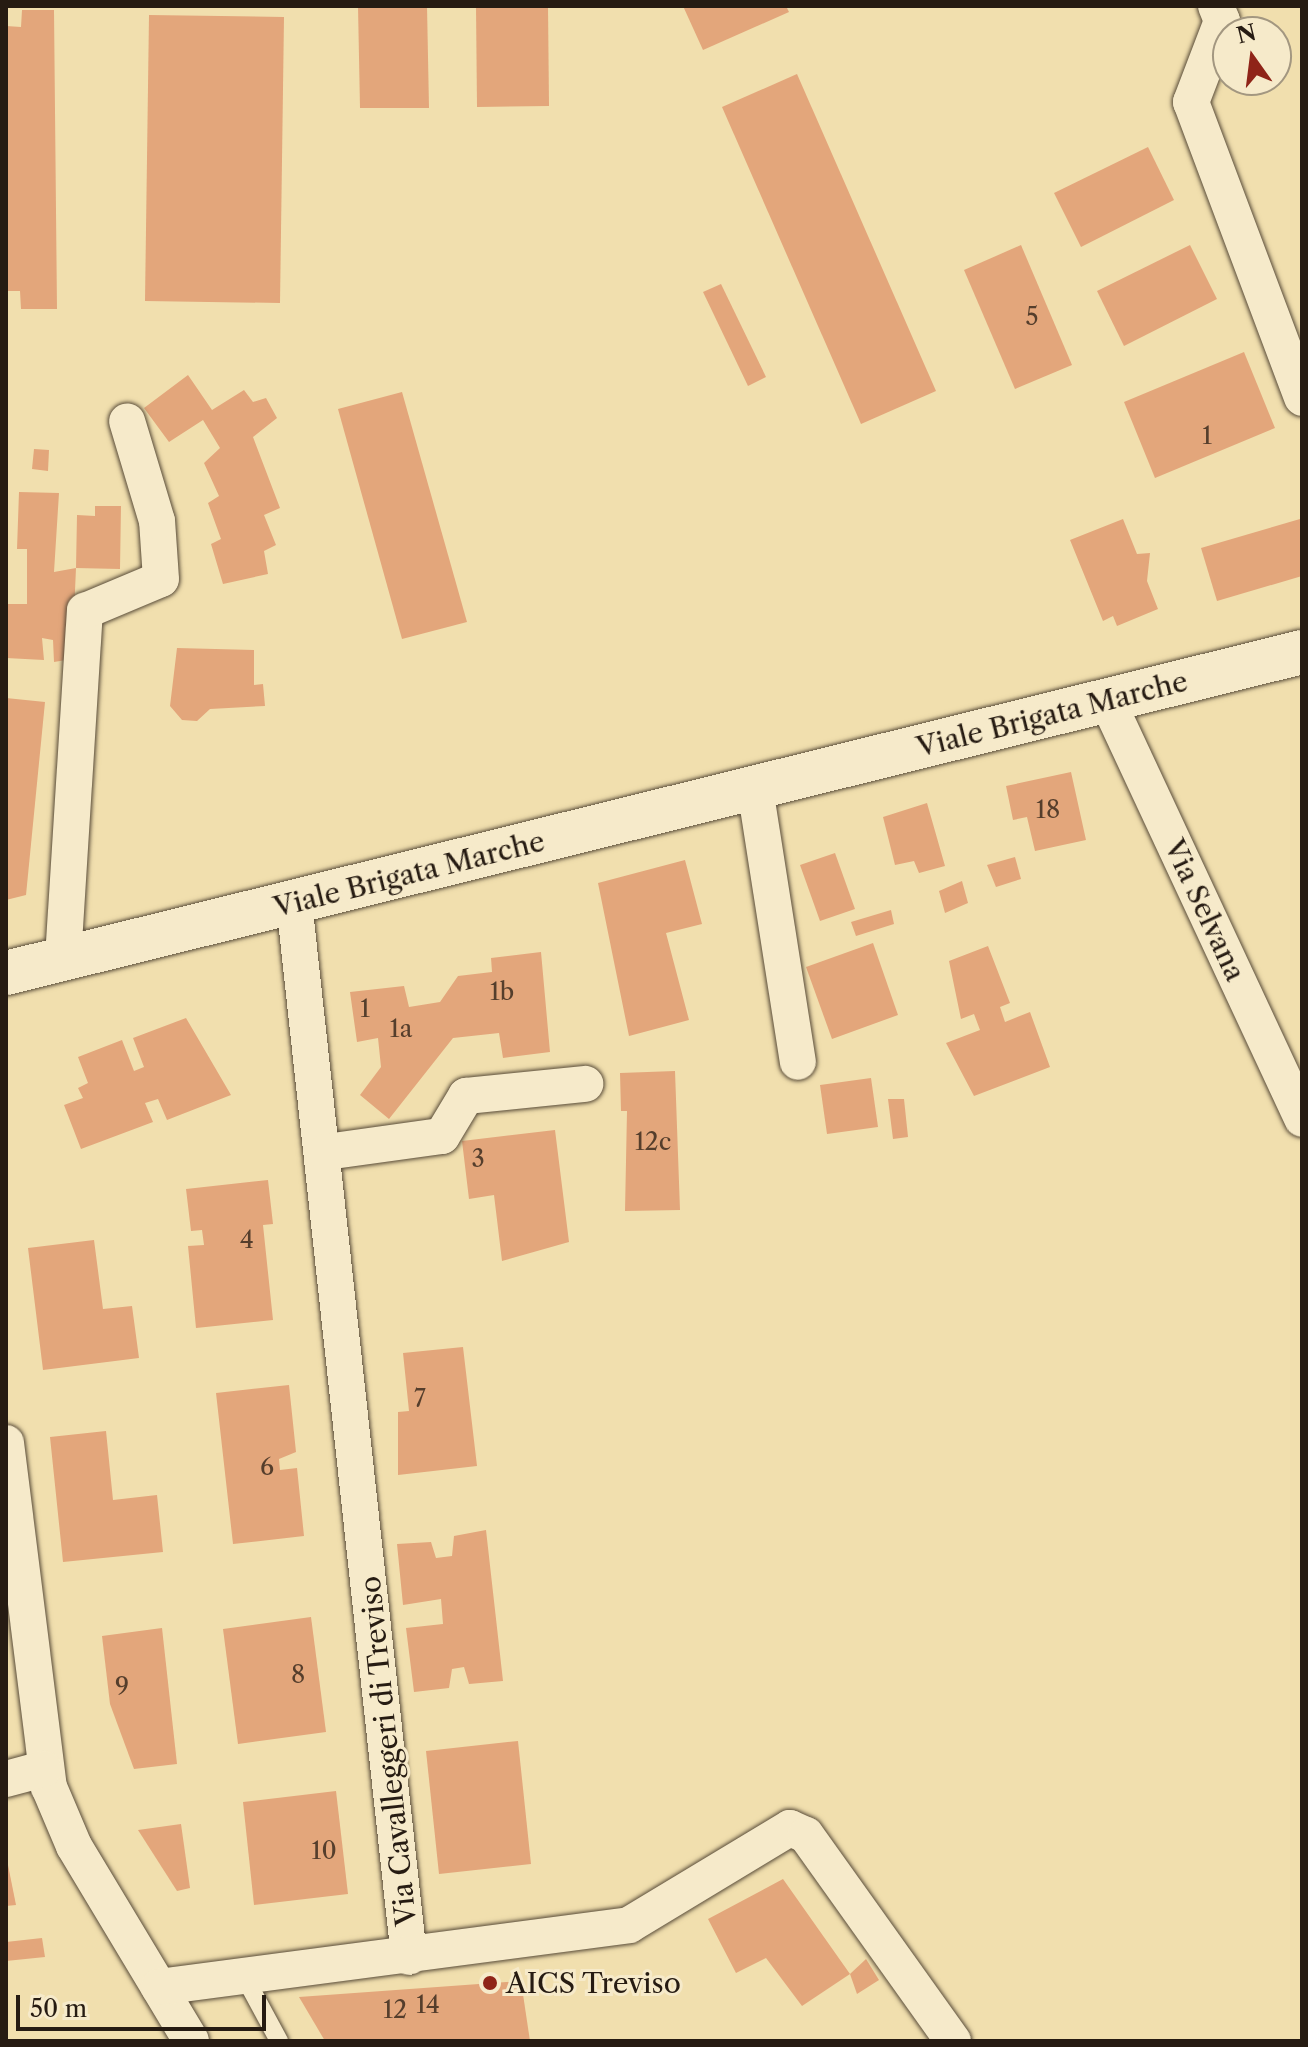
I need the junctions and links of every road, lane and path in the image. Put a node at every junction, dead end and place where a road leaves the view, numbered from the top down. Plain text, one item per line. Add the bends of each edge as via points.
1 (1216, 6) edge
2 (1302, 398) edge
3 (127, 421) dead end
4 (1302, 652) edge
5 (1107, 700) junction
6 (755, 788) junction
7 (294, 902) junction
8 (63, 959) junction
9 (6, 973) edge
10 (798, 1062) dead end
11 (585, 1084) dead end
12 (1302, 1119) edge
13 (326, 1152) junction
14 (6, 1443) edge
15 (44, 1769) junction
16 (6, 1779) edge
17 (409, 1957) junction
18 (245, 1978) junction
19 (159, 1987) junction
20 (951, 2040) edge
21 (191, 2041) edge
22 (279, 2041) edge

1 - 2 street via 1222,21 1191,102
3 - 8 street via 157,521 161,579 85,611
4 - 5 street, Viale Brigata Marche
5 - 6 street, Viale Brigata Marche
5 - 12 street, Via Selvana
6 - 7 street, Viale Brigata Marche
6 - 10 street
7 - 8 street, Viale Brigata Marche
7 - 13 street, Via Cavalleggeri di Treviso
8 - 9 street, Viale Brigata Marche
11 - 13 street via 466,1096 442,1136
13 - 17 street, Via Cavalleggeri di Treviso
14 - 15 street
15 - 16 street
15 - 19 street via 64,1827
17 - 18 street
17 - 20 street, Via Cavalleggeri di Treviso via 629,1925 779,1833 799,1829
18 - 19 street
18 - 22 lane
19 - 21 street

